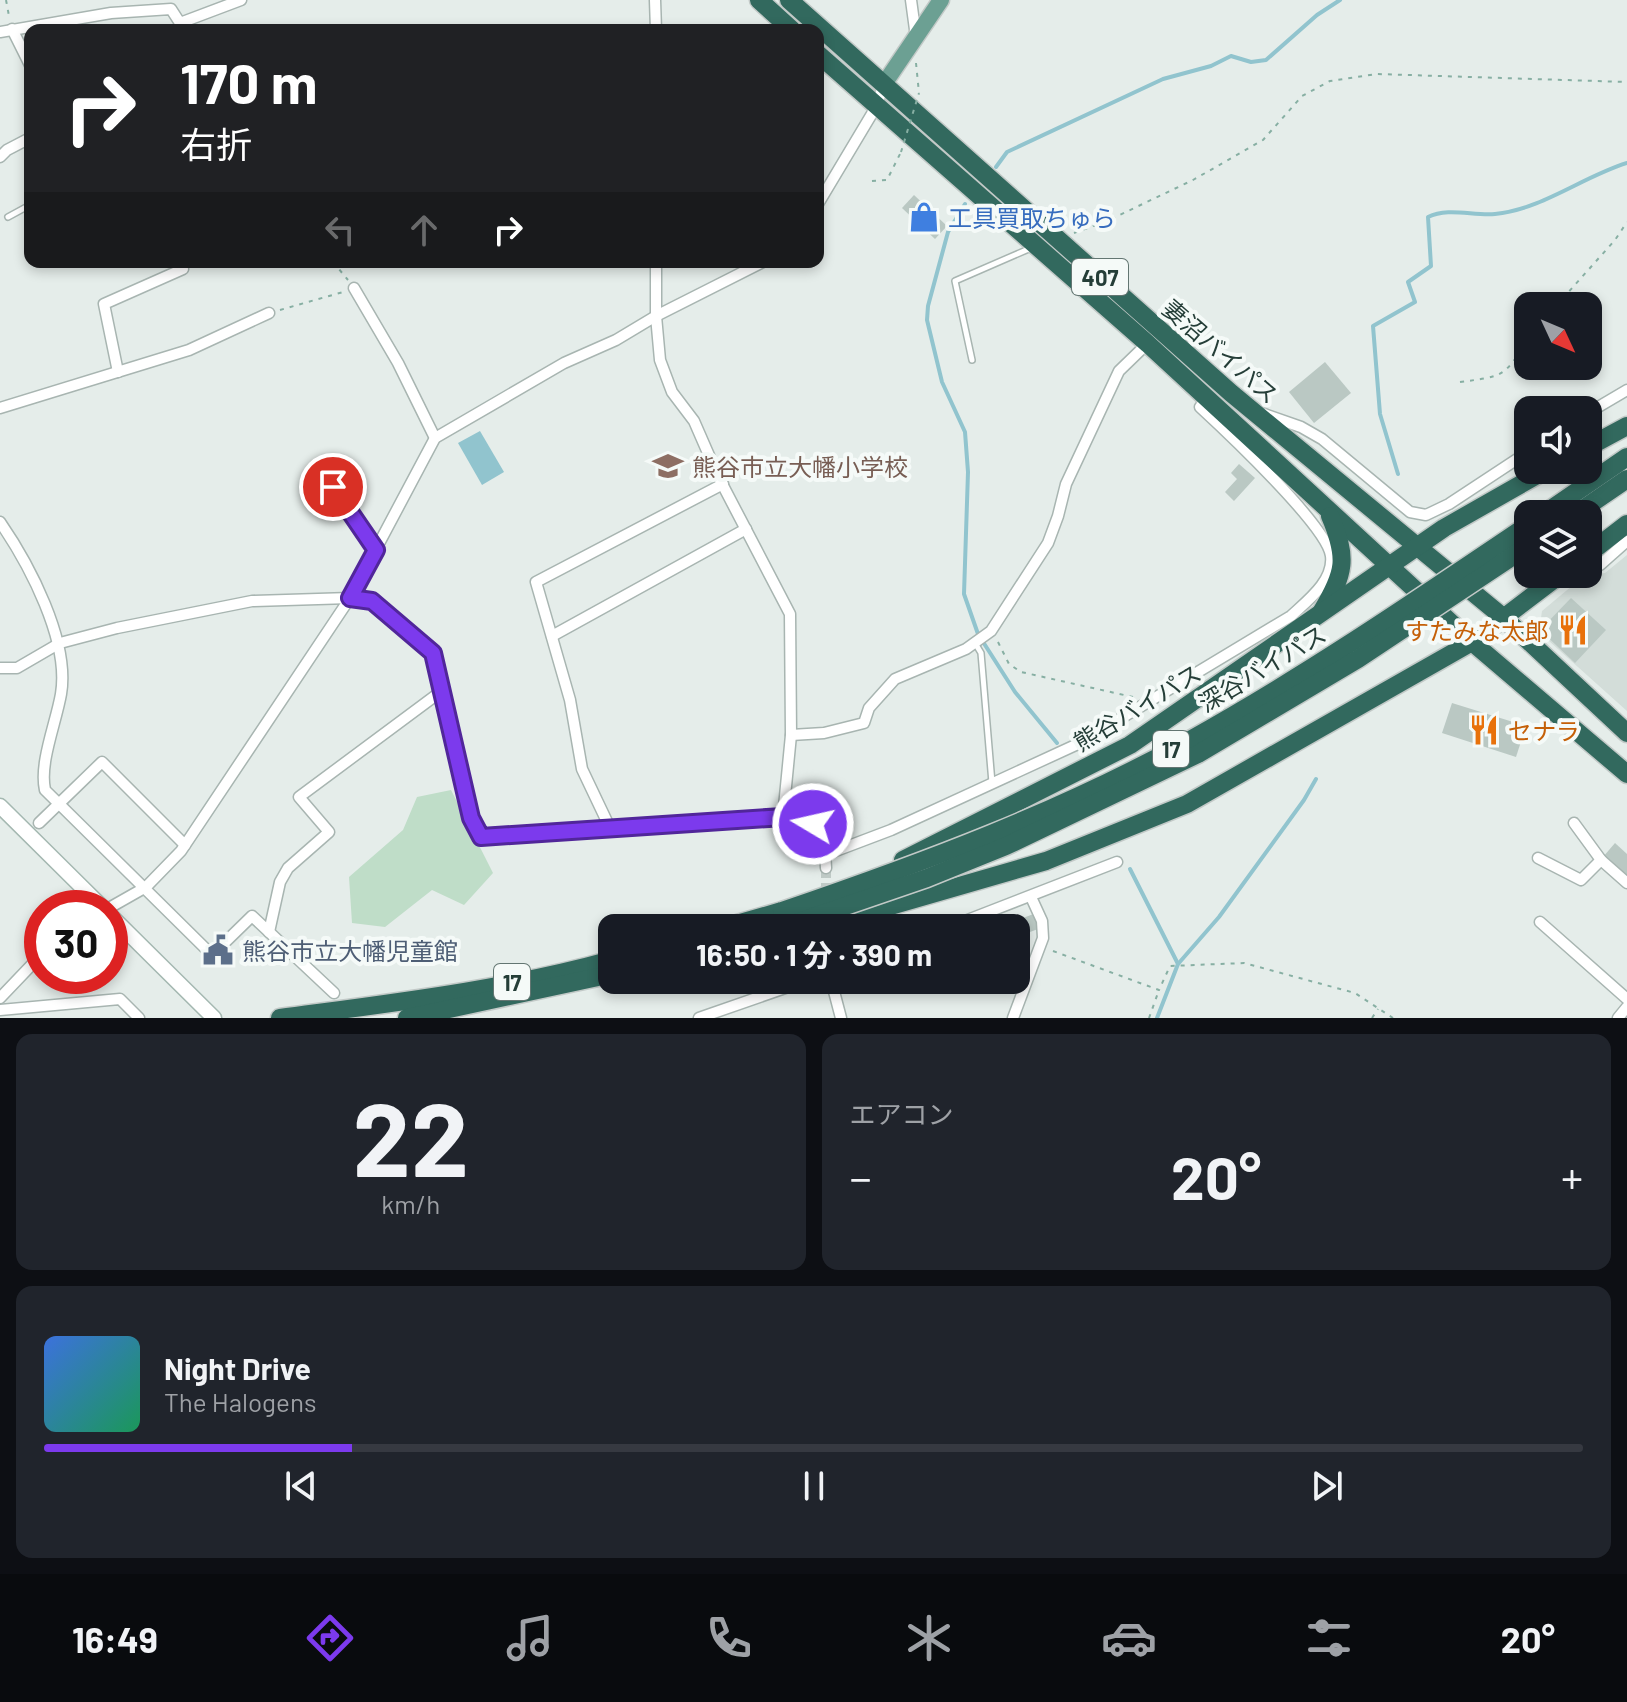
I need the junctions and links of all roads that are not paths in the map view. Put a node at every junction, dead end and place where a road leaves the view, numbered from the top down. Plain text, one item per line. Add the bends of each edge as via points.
1 (241, 0) edge
2 (655, 0) edge
3 (759, 0) edge
4 (911, 0) edge
5 (941, 0) edge
6 (797, 2) edge
7 (43, 24) edge
8 (656, 24) edge
9 (785, 24) edge
10 (820, 24) edge
11 (24, 27) edge
12 (824, 27) edge
13 (12, 29) junction
14 (0, 32) edge
15 (916, 37) junction
16 (24, 53) edge
17 (824, 59) edge
18 (884, 84) junction
19 (876, 107) junction
20 (24, 141) edge
21 (0, 157) edge
22 (824, 194) edge
23 (24, 208) edge
24 (8, 217) dead end
25 (1035, 246) junction
26 (656, 268) edge
27 (751, 268) edge
28 (183, 269) dead end
29 (354, 288) road end
30 (269, 313) road end
31 (656, 316) junction
32 (1154, 337) junction
33 (972, 360) dead end
34 (118, 372) junction
35 (1627, 390) edge
36 (1207, 399) junction
37 (1602, 405) edge
38 (0, 408) edge
39 (1251, 409) junction
40 (1627, 426) edge
41 (435, 438) junction
42 (1602, 439) edge
43 (1627, 457) edge
44 (1514, 461) edge
45 (319, 466) dead end
46 (1627, 479) edge
47 (723, 484) junction
48 (1521, 484) edge
49 (1564, 500) edge
50 (1596, 500) edge
51 (1329, 513) junction
52 (0, 522) edge
53 (1627, 524) edge
54 (746, 529) junction
55 (1514, 534) edge
56 (1627, 541) edge
57 (1602, 545) edge
58 (1417, 547) junction
59 (376, 550) junction
60 (1514, 555) edge
61 (1602, 563) edge
62 (1390, 567) junction
63 (1543, 588) edge
64 (350, 598) junction
65 (1319, 617) junction
66 (1504, 618) junction
67 (552, 636) junction
68 (975, 642) junction
69 (1472, 642) junction
70 (60, 643) junction
71 (0, 668) edge
72 (443, 690) junction
73 (1627, 733) edge
74 (791, 735) junction
75 (1627, 774) edge
76 (992, 784) junction
77 (59, 804) junction
78 (0, 806) edge
79 (783, 817) junction
80 (39, 823) dead end
81 (1574, 823) dead end
82 (611, 830) junction
83 (185, 845) junction
84 (825, 855) junction
85 (1538, 858) dead end
86 (1601, 860) junction
87 (1117, 862) dead end
88 (826, 868) tunnel mouth
89 (1627, 883) edge
90 (146, 887) junction
91 (87, 890) edge
92 (128, 896) edge
93 (1031, 897) junction
94 (798, 914) edge
95 (802, 914) edge
96 (809, 914) edge
97 (862, 914) edge
98 (985, 914) edge
99 (1540, 922) dead end
100 (269, 932) junction
101 (128, 933) edge
102 (598, 964) edge
103 (24, 973) edge
104 (598, 977) edge
105 (334, 993) dead end
106 (768, 994) edge
107 (835, 994) edge
108 (0, 998) edge
109 (1627, 999) edge
110 (1627, 1007) edge
111 (0, 1010) edge
112 (411, 1012) edge
113 (139, 1018) edge
114 (214, 1018) edge
115 (280, 1018) edge
116 (699, 1018) edge
117 (841, 1018) edge
118 (1013, 1018) edge
119 (1618, 1018) edge

1 - 7 street via 180,23 171,9
2 - 8 street
3 - 9 highway
4 - 15 street
5 - 15 main road
6 - 10 highway, 妻沼バイパス / 407
11 - 13 street
12 - 18 highway, 妻沼バイパス / 407
13 - 14 street
13 - 16 street
15 - 18 main road
17 - 19 highway, 妻沼バイパス / 407
18 - 19 street
18 - 32 highway, 妻沼バイパス / 407 via 1058,239
19 - 22 street
19 - 25 highway, 妻沼バイパス / 407
20 - 21 street
23 - 24 lane
25 - 32 highway, 妻沼バイパス / 407
25 - 33 lane via 955,281
26 - 31 street
27 - 31 street
28 - 34 street via 104,304
29 - 41 street
30 - 34 street via 189,350
31 - 41 street
31 - 47 street via 660,360 672,392 694,421
32 - 36 highway, 妻沼バイパス / 407
32 - 39 highway, 妻沼バイパス / 407
32 - 68 street via 1119,371 1066,484 1048,543 990,632
34 - 38 street
35 - 37 street
36 - 51 highway, 妻沼バイパス / 407
36 - 76 street via 1200,407 1271,476 1322,539 1331,554 1329,573 1291,616 1080,743
39 - 44 street via 1322,439 1410,512 1426,515 1449,504
39 - 58 highway, 妻沼バイパス / 407
40 - 42 highway
41 - 59 street
43 - 49 highway
45 - 59 street
46 - 50 highway
47 - 54 street
47 - 67 street via 536,582
48 - 58 highway, 熊谷バイパス / 17
51 - 62 highway, 妻沼バイパス / 407
51 - 65 highway, 407 via 1343,554 1342,573
52 - 70 street via 23,555
53 - 57 highway
54 - 67 street
54 - 74 street via 790,614
55 - 95 highway, 深谷バイパス / 17, bridge via 1190,740 999,833
56 - 61 street
58 - 62 highway, 熊谷バイパス / 17
58 - 66 highway, 妻沼バイパス / 407
59 - 64 street
60 - 96 highway, 深谷バイパス / 17, bridge via 1358,659 1198,754 1006,846 927,878
62 - 65 highway, 熊谷バイパス / 17
62 - 69 highway, 妻沼バイパス / 407
63 - 66 highway, 17
64 - 70 street via 252,601
64 - 72 street via 372,601 433,653
64 - 83 street
65 - 94 highway, 熊谷バイパス / 17, bridge via 1130,745
66 - 69 highway, 17
66 - 73 highway, 妻沼バイパス / 407
67 - 82 street via 582,769
68 - 74 street via 895,679 869,708 864,723
68 - 76 lane via 981,653
69 - 75 highway, 妻沼バイパス / 407
69 - 97 highway, 17 via 1187,804 1046,861
70 - 71 street via 17,668
70 - 77 street via 62,689 42,774 45,790
72 - 82 street via 471,818 481,837
72 - 100 street via 299,797 329,832 288,868
74 - 79 street
76 - 84 street
77 - 80 street
77 - 83 street via 102,762
77 - 90 street
78 - 91 street
79 - 82 street
79 - 84 street via 813,824 824,835
81 - 86 street
83 - 90 street
84 - 88 street
85 - 86 street via 1581,880
86 - 89 street
87 - 93 street
90 - 92 street
90 - 100 street via 212,955 252,916
93 - 98 street
93 - 118 street via 1043,938
99 - 109 street
100 - 105 street
101 - 114 street
102 - 112 highway, 17
103 - 108 street
104 - 112 highway, 17
106 - 116 street
107 - 117 street
110 - 119 street
111 - 113 street via 120,999
112 - 115 highway, 17

